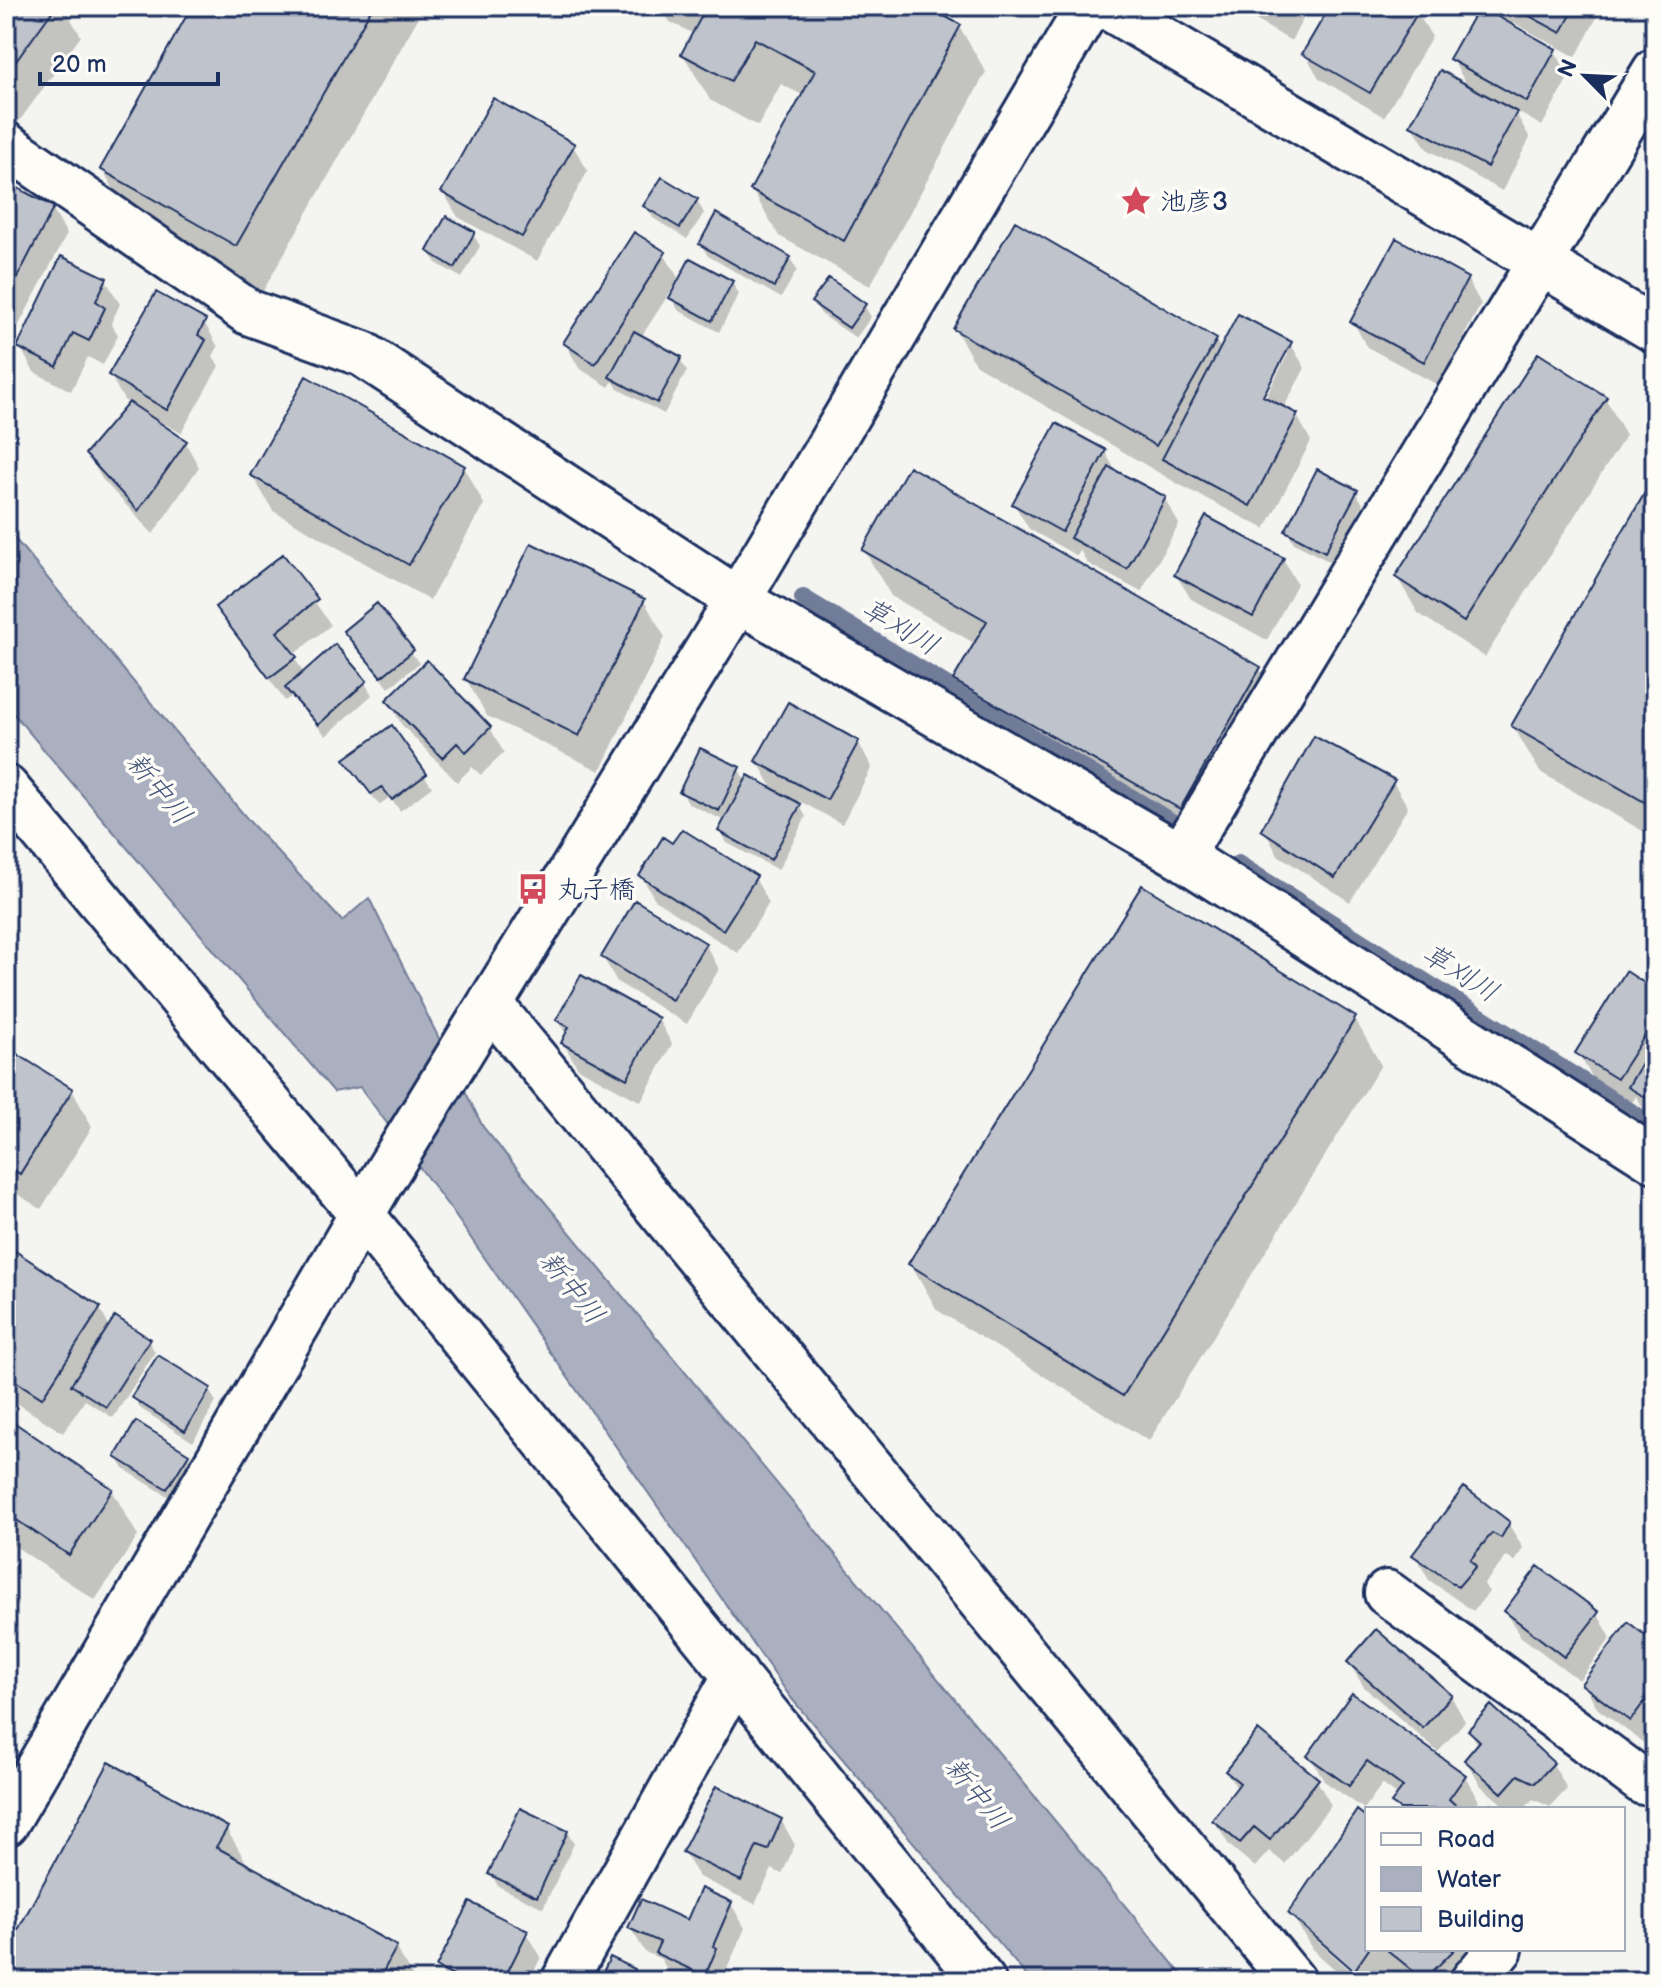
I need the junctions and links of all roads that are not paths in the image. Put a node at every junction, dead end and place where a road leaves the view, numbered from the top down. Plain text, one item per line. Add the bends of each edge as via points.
1 (1089, 6) edge
2 (1106, 6) edge
3 (1655, 71) edge
4 (6, 145) edge
5 (1542, 263) junction
6 (1655, 330) edge
7 (738, 600) junction
8 (6, 788) edge
9 (1181, 856) junction
10 (490, 1004) junction
11 (1655, 1160) edge
12 (370, 1200) junction
13 (1387, 1593) dead end
14 (736, 1675) junction
15 (1639, 1786) edge
16 (6, 1823) edge
17 (1498, 1951) edge
18 (564, 1981) edge
19 (983, 1981) edge
20 (1293, 1981) edge
21 (1473, 1981) edge

1 - 7 street
2 - 5 street
3 - 5 street
4 - 7 street via 248,312 363,354
5 - 6 street
5 - 9 street
7 - 9 street
7 - 10 street
8 - 12 street
9 - 11 street
10 - 12 street
10 - 20 street
12 - 14 street
12 - 16 street
13 - 15 street
14 - 18 street
14 - 19 street
17 - 21 street

